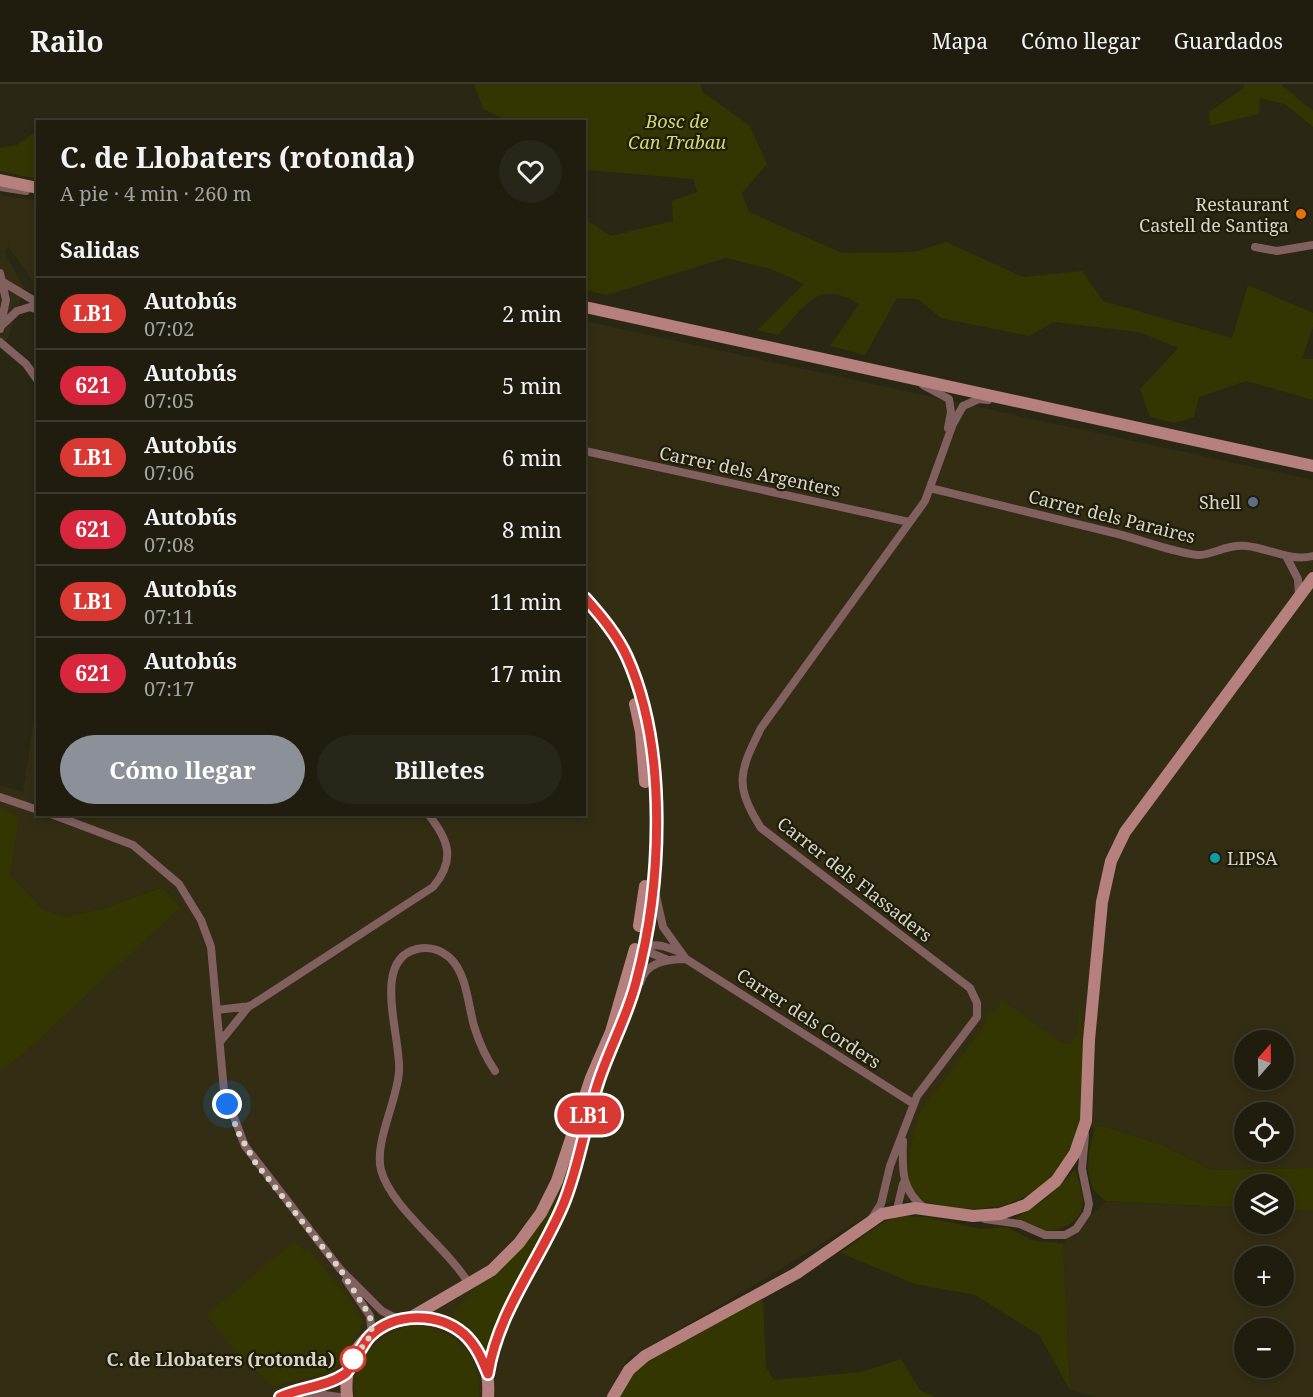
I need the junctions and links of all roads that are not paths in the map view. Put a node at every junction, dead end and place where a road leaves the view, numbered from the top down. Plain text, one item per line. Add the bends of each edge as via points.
1 (0, 180) edge
2 (0, 188) edge
3 (36, 189) edge
4 (36, 190) edge
5 (1313, 245) edge
6 (1255, 247) dead end
7 (0, 273) edge
8 (3, 282) junction
9 (6, 300) junction
10 (35, 305) edge
11 (586, 307) edge
12 (1, 328) edge
13 (0, 342) edge
14 (899, 376) junction
15 (36, 378) edge
16 (1029, 404) junction
17 (586, 451) edge
18 (943, 452) junction
19 (1313, 466) edge
20 (930, 488) junction
21 (909, 522) junction
22 (1286, 556) junction
23 (1313, 556) edge
24 (1313, 578) edge
25 (1299, 597) junction
26 (586, 599) edge
27 (586, 611) edge
28 (586, 612) edge
29 (616, 638) junction
30 (640, 717) junction
31 (0, 797) edge
32 (36, 809) edge
33 (56, 816) edge
34 (430, 816) edge
35 (655, 831) junction
36 (654, 872) junction
37 (645, 887) junction
38 (644, 947) junction
39 (683, 955) junction
40 (668, 960) junction
41 (250, 1006) junction
42 (629, 1006) junction
43 (217, 1010) junction
44 (614, 1021) junction
45 (220, 1042) junction
46 (495, 1071) dead end
47 (595, 1079) junction
48 (914, 1104) junction
49 (1086, 1121) junction
50 (903, 1138) junction
51 (903, 1181) junction
52 (886, 1189) junction
53 (897, 1209) junction
54 (926, 1209) junction
55 (973, 1216) junction
56 (870, 1221) junction
57 (340, 1269) junction
58 (469, 1284) junction
59 (405, 1319) junction
60 (372, 1334) junction
61 (349, 1371) junction
62 (488, 1374) junction
63 (280, 1397) edge
64 (299, 1397) edge
65 (339, 1397) edge
66 (347, 1397) edge
67 (488, 1397) edge
68 (613, 1397) edge

1 - 3 main road
2 - 4 street
5 - 6 street via 1277,251
7 - 8 street
8 - 9 street
8 - 10 street
9 - 10 street via 15,297
9 - 12 street
10 - 12 street via 17,311
11 - 14 main road
13 - 15 street
14 - 16 main road
14 - 18 street, Carrer dels Flassaders via 949,399 951,412
16 - 18 street, Carrer dels Flassaders via 979,399 969,402 953,424
16 - 19 main road
17 - 21 street, Carrer dels Argenters
18 - 20 street, Carrer dels Flassaders
20 - 21 street, Carrer dels Flassaders
20 - 22 street, Carrer dels Paraires via 1166,550 1201,555 1232,545 1262,547
21 - 48 street, Carrer dels Flassaders via 761,728 746,759 741,783 747,805 761,828 970,988 977,1003 977,1017
22 - 23 street, Carrer dels Paraires
22 - 25 street via 1298,579
24 - 25 main road
25 - 49 main road via 1132,824 1111,861 1102,902 1092,999
26 - 29 main road
27 - 29 main road via 595,615
28 - 30 main road via 616,652
29 - 30 main road via 637,690
29 - 35 main road via 639,687 649,726
30 - 35 main road via 651,825
30 - 37 main road via 646,795
31 - 32 street
33 - 43 street via 133,845 179,884 201,920 211,947
34 - 41 street via 441,830 447,852 447,868 433,887
35 - 36 main road
36 - 38 main road
36 - 39 street, Carrer dels Corders via 663,927
37 - 38 street via 648,895 641,937
37 - 44 main road via 636,948
38 - 39 street, Carrer dels Corders via 663,945
38 - 40 street
38 - 42 main road
38 - 44 street via 638,952 623,1005
39 - 40 street
39 - 48 street, Carrer dels Corders
40 - 42 street via 656,963 643,975
41 - 43 street
41 - 45 street
42 - 47 main road
43 - 45 street
44 - 47 main road
45 - 57 street via 227,1104 245,1146
46 - 58 street via 478,1038 461,975 451,959 428,948 402,956 391,975 399,1072 381,1151 381,1170 392,1191
47 - 58 main road via 541,1213 492,1270
47 - 62 main road via 568,1192 495,1340
48 - 50 street, Carrer dels Flassaders
49 - 55 main road via 1072,1159 1048,1189 1012,1211
49 - 55 street via 1082,1168 1089,1204 1076,1228 1065,1235 1045,1235 1008,1220
50 - 51 street, Carrer dels Flassaders
50 - 52 street, Carrer dels Flassaders via 890,1166
51 - 53 street, Carrer dels Flassaders
51 - 54 street via 908,1192
52 - 53 street
52 - 56 street, Carrer dels Flassaders
53 - 54 main road
53 - 56 main road
54 - 55 main road
56 - 68 main road via 797,1273 645,1356 629,1370
57 - 59 street via 382,1311
57 - 60 street via 370,1316
58 - 59 main road
59 - 60 main road
59 - 62 main road via 433,1319 463,1334
60 - 61 main road
61 - 63 street via 329,1383
61 - 66 main road
62 - 67 main road
64 - 65 street

